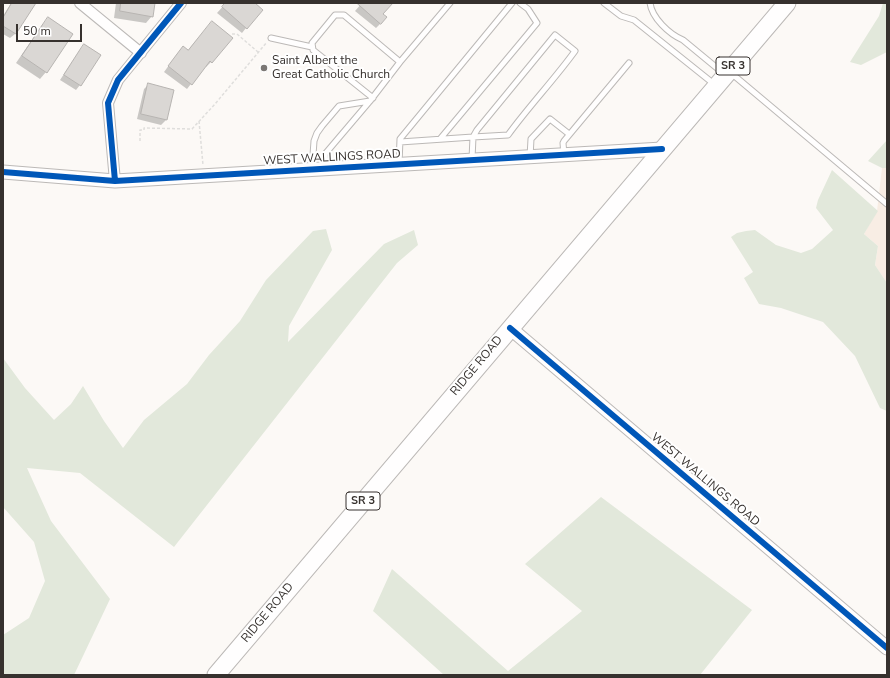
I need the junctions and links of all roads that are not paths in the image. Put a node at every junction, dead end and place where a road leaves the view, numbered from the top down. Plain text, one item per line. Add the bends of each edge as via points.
1 (80, 3) edge
2 (180, 3) edge
3 (450, 3) edge
4 (512, 3) edge
5 (520, 3) edge
6 (604, 3) edge
7 (650, 3) edge
8 (787, 3) edge
9 (271, 38) road end
10 (312, 47) junction
11 (141, 53) junction
12 (400, 62) junction
13 (629, 63) dead end
14 (723, 77) junction
15 (372, 100) junction
16 (569, 134) junction
17 (473, 137) junction
18 (440, 139) junction
19 (400, 142) junction
20 (662, 149) junction
21 (564, 155) junction
22 (530, 157) junction
23 (472, 160) junction
24 (399, 165) junction
25 (326, 169) junction
26 (312, 170) junction
27 (3, 172) edge
28 (115, 181) junction
29 (887, 204) edge
30 (510, 328) junction
31 (887, 648) edge
32 (216, 675) edge

1 - 11 street
2 - 11 street
3 - 12 lane
4 - 19 lane via 407,130
5 - 18 lane via 528,9 537,23
6 - 14 lane via 620,16 634,20
7 - 14 lane via 653,14 665,29 683,40
8 - 14 main road, RIDGE ROAD / SR 3
9 - 10 lane
10 - 12 lane via 312,43 335,15 344,15
10 - 15 lane
11 - 28 street via 118,80 108,103
12 - 15 lane
13 - 16 lane
14 - 20 main road, RIDGE ROAD / SR 3
14 - 29 lane
15 - 25 lane via 326,154
15 - 26 lane via 339,106 317,133
16 - 21 lane via 563,143
16 - 22 lane via 550,118 531,139
17 - 17 lane via 508,135 575,51 555,35
17 - 18 lane
17 - 23 lane
18 - 19 lane
19 - 24 lane
20 - 21 street, WEST WALLINGS ROAD
20 - 30 main road, RIDGE ROAD / SR 3
21 - 22 street, WEST WALLINGS ROAD
22 - 23 street, WEST WALLINGS ROAD
23 - 24 street, WEST WALLINGS ROAD
24 - 25 street, WEST WALLINGS ROAD
25 - 26 street, WEST WALLINGS ROAD
26 - 28 street, WEST WALLINGS ROAD
27 - 28 street, WEST WALLINGS ROAD
30 - 31 street, WEST WALLINGS ROAD
30 - 32 main road, RIDGE ROAD / SR 3

